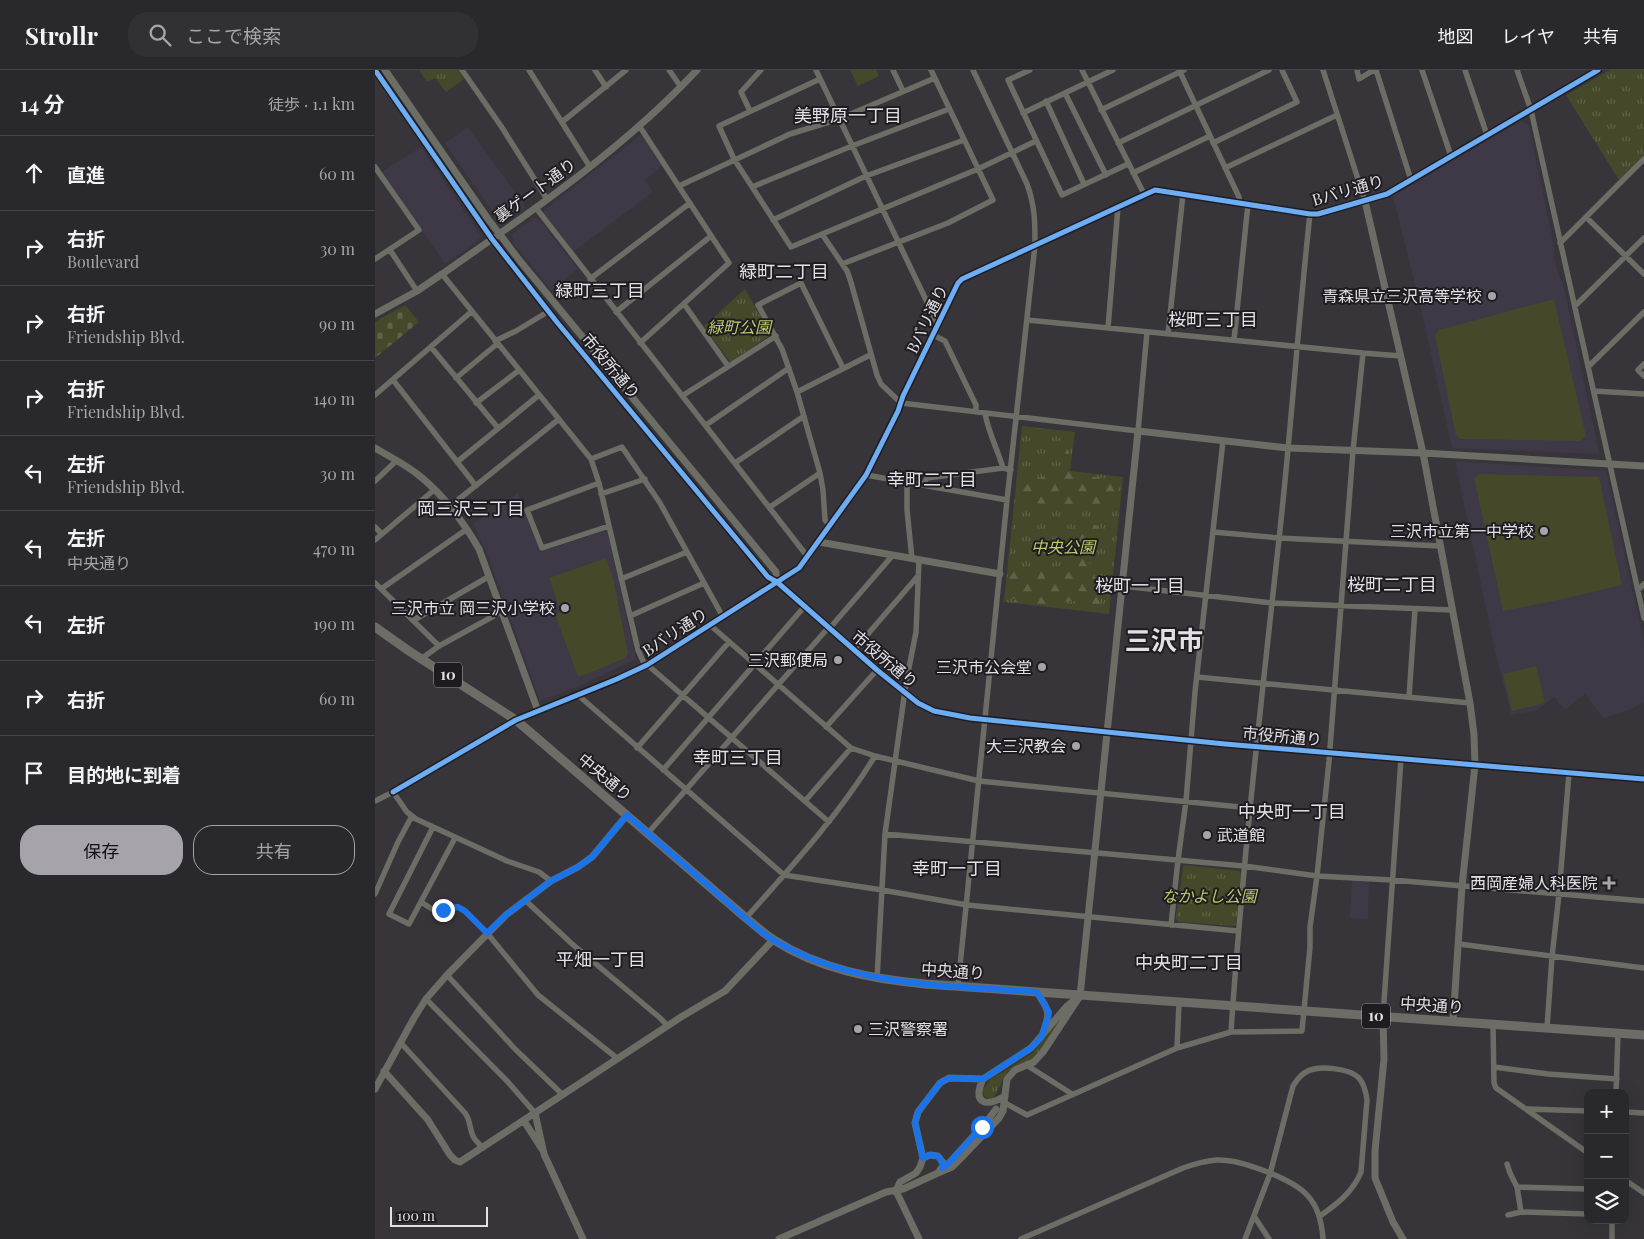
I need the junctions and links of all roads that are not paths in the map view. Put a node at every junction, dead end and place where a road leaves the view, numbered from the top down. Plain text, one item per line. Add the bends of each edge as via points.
1 (375, 70) edge
2 (385, 70) edge
3 (462, 70) edge
4 (529, 70) edge
5 (595, 70) edge
6 (626, 70) edge
7 (669, 70) edge
8 (697, 70) edge
9 (761, 70) edge
10 (816, 70) edge
11 (893, 70) edge
12 (931, 70) edge
13 (973, 70) edge
14 (1030, 70) edge
15 (1082, 70) edge
16 (1113, 70) edge
17 (1269, 70) edge
18 (1282, 70) edge
19 (1323, 70) edge
20 (1357, 70) edge
21 (1375, 70) edge
22 (1422, 70) edge
23 (1465, 70) edge
24 (1517, 70) edge
25 (1596, 70) edge
26 (1181, 71) edge
27 (935, 78) junction
28 (820, 79) junction
29 (1088, 82) junction
30 (606, 87) junction
31 (681, 87) junction
32 (903, 91) junction
33 (1065, 93) junction
34 (1046, 101) junction
35 (1195, 105) junction
36 (949, 109) junction
37 (1101, 110) junction
38 (1531, 110) junction
39 (750, 111) junction
40 (1023, 113) junction
41 (1337, 115) junction
42 (839, 119) junction
43 (562, 122) junction
44 (640, 127) junction
45 (1487, 135) junction
46 (1210, 136) junction
47 (964, 140) junction
48 (1036, 141) junction
49 (1118, 143) junction
50 (1213, 143) junction
51 (852, 146) junction
52 (1012, 153) junction
53 (1451, 156) junction
54 (734, 159) junction
55 (1644, 159) edge
56 (1128, 164) junction
57 (375, 167) edge
58 (590, 167) junction
59 (1225, 168) junction
60 (978, 169) junction
61 (1133, 173) junction
62 (1106, 174) junction
63 (866, 176) junction
64 (1411, 180) junction
65 (1084, 184) junction
66 (679, 186) junction
67 (752, 187) junction
68 (1144, 194) junction
69 (1183, 194) junction
70 (547, 199) junction
71 (1365, 201) junction
72 (690, 203) junction
73 (1239, 203) junction
74 (1248, 204) junction
75 (1118, 206) junction
76 (536, 208) junction
77 (882, 209) junction
78 (1309, 214) junction
79 (1587, 218) junction
80 (773, 220) junction
81 (499, 234) junction
82 (822, 234) junction
83 (711, 236) junction
84 (1644, 238) edge
85 (492, 239) junction
86 (898, 243) junction
87 (1560, 243) junction
88 (1035, 245) junction
89 (389, 250) junction
90 (1627, 256) junction
91 (375, 259) edge
92 (842, 264) junction
93 (442, 274) junction
94 (1644, 274) edge
95 (590, 279) junction
96 (417, 291) junction
97 (684, 304) junction
98 (1575, 306) junction
99 (549, 311) junction
100 (471, 312) junction
101 (616, 312) junction
102 (1644, 312) edge
103 (375, 314) edge
104 (1027, 320) junction
105 (938, 325) junction
106 (1108, 328) junction
107 (1147, 332) junction
108 (933, 334) junction
109 (1168, 334) junction
110 (776, 336) junction
111 (1234, 340) junction
112 (496, 343) junction
113 (640, 343) junction
114 (1296, 346) junction
115 (431, 348) junction
116 (1363, 353) junction
117 (870, 355) junction
118 (1401, 356) junction
119 (1644, 364) edge
120 (728, 366) junction
121 (1588, 367) junction
122 (789, 368) junction
123 (843, 368) junction
124 (519, 370) junction
125 (1644, 376) edge
126 (456, 378) junction
127 (393, 380) junction
128 (1594, 391) junction
129 (797, 392) junction
130 (1644, 394) edge
131 (375, 395) edge
132 (539, 395) junction
133 (682, 396) junction
134 (476, 403) junction
135 (901, 403) junction
136 (976, 412) junction
137 (985, 413) junction
138 (804, 416) junction
139 (1017, 417) junction
140 (559, 419) junction
141 (706, 425) junction
142 (498, 428) junction
143 (1138, 431) junction
144 (1223, 441) junction
145 (375, 448) edge
146 (1288, 448) junction
147 (1353, 451) junction
148 (1423, 453) junction
149 (591, 459) junction
150 (397, 460) junction
151 (457, 462) junction
152 (735, 463) junction
153 (1610, 464) junction
154 (1644, 466) edge
155 (1003, 468) junction
156 (1011, 470) junction
157 (820, 473) junction
158 (866, 475) junction
159 (645, 479) junction
160 (375, 481) edge
161 (907, 482) junction
162 (599, 484) junction
163 (923, 485) junction
164 (476, 486) junction
165 (434, 490) junction
166 (601, 494) junction
167 (1007, 500) junction
168 (769, 506) junction
169 (449, 507) junction
170 (609, 526) junction
171 (829, 526) junction
172 (375, 527) edge
173 (467, 529) junction
174 (1213, 532) junction
175 (382, 534) junction
176 (1279, 538) junction
177 (375, 540) edge
178 (1345, 541) junction
179 (819, 542) junction
180 (1440, 546) junction
181 (687, 552) junction
182 (893, 555) junction
183 (807, 556) junction
184 (916, 559) junction
185 (1000, 574) junction
186 (918, 575) junction
187 (488, 577) junction
188 (621, 579) junction
189 (777, 582) junction
190 (375, 583) edge
191 (704, 583) junction
192 (1644, 584) edge
193 (1123, 586) junction
194 (381, 589) junction
195 (1638, 590) junction
196 (1206, 596) junction
197 (1272, 603) junction
198 (804, 606) junction
199 (1340, 606) junction
200 (1415, 609) junction
201 (1453, 610) junction
202 (501, 612) junction
203 (630, 616) junction
204 (723, 617) junction
205 (1644, 618) edge
206 (414, 620) junction
207 (710, 625) junction
208 (375, 627) edge
209 (829, 628) junction
210 (729, 642) junction
211 (439, 646) junction
212 (854, 650) junction
213 (421, 659) junction
214 (754, 664) junction
215 (647, 665) junction
216 (877, 670) junction
217 (1197, 677) junction
218 (1262, 682) junction
219 (778, 685) junction
220 (1333, 690) junction
221 (905, 694) junction
222 (578, 695) junction
223 (683, 695) junction
224 (1409, 697) junction
225 (1470, 703) junction
226 (538, 711) junction
227 (708, 717) junction
228 (985, 719) junction
229 (516, 720) junction
230 (826, 727) junction
231 (1107, 731) junction
232 (732, 738) junction
233 (1191, 740) junction
234 (1257, 746) junction
235 (637, 748) junction
236 (851, 748) junction
237 (1329, 753) junction
238 (875, 756) junction
239 (1401, 759) junction
240 (895, 761) junction
241 (1475, 765) junction
242 (663, 770) junction
243 (1569, 773) junction
244 (1644, 779) edge
245 (979, 781) junction
246 (685, 790) junction
247 (393, 792) junction
248 (1101, 793) junction
249 (375, 801) edge
250 (805, 801) junction
251 (1186, 801) junction
252 (1250, 808) junction
253 (627, 815) junction
254 (412, 816) junction
255 (829, 822) junction
256 (433, 827) junction
257 (648, 833) junction
258 (885, 834) junction
259 (455, 838) junction
260 (973, 843) junction
261 (1094, 853) junction
262 (1178, 860) junction
263 (1245, 866) junction
264 (784, 875) junction
265 (1317, 876) junction
266 (1392, 880) junction
267 (551, 881) junction
268 (1463, 886) junction
269 (882, 890) junction
270 (375, 894) edge
271 (1559, 894) junction
272 (525, 900) junction
273 (1644, 901) edge
274 (421, 902) junction
275 (967, 905) junction
276 (1088, 917) junction
277 (746, 918) junction
278 (1171, 924) junction
279 (1238, 931) junction
280 (487, 933) junction
281 (773, 940) junction
282 (1459, 944) junction
283 (1552, 957) junction
284 (1644, 968) edge
285 (447, 975) junction
286 (877, 979) junction
287 (958, 986) junction
288 (1037, 992) junction
289 (1080, 996) junction
290 (426, 999) junction
291 (1179, 1003) junction
292 (1232, 1006) junction
293 (1304, 1010) junction
294 (1383, 1016) junction
295 (1453, 1022) junction
296 (1493, 1025) junction
297 (667, 1026) junction
298 (1547, 1028) junction
299 (1231, 1032) junction
300 (1618, 1033) junction
301 (1644, 1035) edge
302 (1041, 1038) junction
303 (400, 1042) junction
304 (1177, 1048) junction
305 (618, 1059) junction
306 (1027, 1066) junction
307 (1494, 1067) junction
308 (384, 1071) junction
309 (983, 1079) junction
310 (1617, 1079) junction
311 (376, 1084) edge
312 (1616, 1089) edge
313 (563, 1094) junction
314 (1072, 1094) junction
315 (1005, 1100) junction
316 (1527, 1109) junction
317 (996, 1110) dead end
318 (1584, 1111) edge
319 (1629, 1112) edge
320 (1644, 1112) edge
321 (535, 1113) junction
322 (524, 1121) junction
323 (483, 1148) junction
324 (1584, 1150) edge
325 (544, 1154) junction
326 (923, 1158) junction
327 (1507, 1164) dead end
328 (940, 1170) junction
329 (1271, 1174) junction
330 (1629, 1183) edge
331 (1517, 1187) junction
332 (1584, 1189) edge
333 (896, 1191) junction
334 (1644, 1193) edge
335 (1521, 1212) junction
336 (1584, 1214) edge
337 (1508, 1215) dead end
338 (1254, 1216) junction
339 (1320, 1216) junction
340 (1612, 1224) edge
341 (583, 1239) edge
342 (779, 1239) edge
343 (919, 1239) edge
344 (1021, 1239) edge
345 (1245, 1239) edge
346 (1269, 1239) edge
347 (1323, 1239) edge
348 (1403, 1239) edge
349 (1612, 1239) edge

1 - 85 street, 市役所通り
2 - 81 street, 市役所通り
3 - 70 street
4 - 43 street
5 - 30 street
6 - 30 street
7 - 31 street
8 - 31 street, 裏ゲート通り
9 - 39 street via 741,92
10 - 28 street
11 - 32 street
12 - 27 street
13 - 52 street
14 - 40 street via 1008,80
15 - 29 street
16 - 29 street
17 - 35 street
18 - 50 street via 1297,102
19 - 41 street
20 - 21 street via 1359,79
21 - 64 street
22 - 53 street
23 - 45 street
24 - 38 street
25 - 38 street, Bバリ通り
26 - 35 street
26 - 37 street
27 - 32 street
27 - 36 street
28 - 39 street
28 - 42 street
29 - 33 street
29 - 37 street
30 - 43 street
31 - 44 street, 裏ゲート通り
32 - 42 street
33 - 34 street
33 - 62 street
34 - 40 street
34 - 65 street
35 - 46 street
35 - 49 street
36 - 47 street
36 - 51 street
37 - 49 street
38 - 45 street, Bバリ通り
38 - 87 street
39 - 54 street via 719,126
40 - 48 street
41 - 59 street
41 - 71 street
42 - 51 street
42 - 54 street via 789,134
43 - 58 street
44 - 58 street, 裏ゲート通り
44 - 66 street
45 - 53 street, Bバリ通り
46 - 50 street
46 - 61 street
47 - 60 street
47 - 63 street
48 - 52 street
48 - 65 street via 1062,195
49 - 56 street
50 - 59 street
51 - 63 street
51 - 67 street
52 - 60 street
52 - 88 street via 1032,199
53 - 64 street, Bバリ通り
54 - 66 street
54 - 67 street
55 - 79 street
56 - 61 street
56 - 62 street
57 - 89 street via 419,230
58 - 70 street, 裏ゲート通り
59 - 73 street
60 - 77 street
60 - 86 street via 993,200
61 - 68 street
62 - 65 street
63 - 77 street
63 - 80 street
64 - 71 street, Bバリ通り via 1387,194
66 - 72 street
67 - 80 street
68 - 69 street, Bバリ通り via 1155,190
68 - 75 street, Bバリ通り
69 - 73 street, Bバリ通り
69 - 109 street
70 - 76 street, 裏ゲート通り
71 - 78 street, Bバリ通り
71 - 118 street
72 - 83 street
72 - 95 street
73 - 74 street, Bバリ通り
74 - 78 street, Bバリ通り
74 - 111 street
75 - 88 street, Bバリ通り
75 - 106 street
76 - 81 street, 裏ゲート通り
76 - 95 street
77 - 82 street
77 - 86 street
78 - 114 street
79 - 87 street
79 - 90 street
80 - 82 street via 791,247
81 - 85 street, 裏ゲート通り
81 - 189 street, 市役所通り via 776,572
82 - 92 street
83 - 97 street via 729,263
83 - 101 street
84 - 90 street
85 - 93 street, 裏ゲート通り
85 - 99 street, 市役所通り
86 - 92 street
86 - 105 street
87 - 98 street
88 - 104 street
88 - 105 street, Bバリ通り via 962,279
89 - 91 street
89 - 96 street
90 - 94 street
90 - 98 street
92 - 117 street via 850,279
93 - 96 street, 裏ゲート通り
93 - 100 street
95 - 101 street
96 - 103 street, 裏ゲート通り
97 - 113 street
97 - 120 street
98 - 121 street
99 - 112 street
99 - 189 street, 市役所通り via 768,577
100 - 112 street
100 - 115 street
101 - 113 street
102 - 121 street
104 - 106 street
104 - 139 street
105 - 108 street, Bバリ通り
106 - 107 street
107 - 109 street
107 - 143 street
108 - 135 street, Bバリ通り
108 - 136 street via 945,341 976,404
109 - 111 street
110 - 120 street
110 - 122 street
110 - 123 street via 758,305 801,283
111 - 114 street
112 - 124 street
112 - 126 street
113 - 133 street
114 - 116 street
114 - 146 street
115 - 126 street
115 - 127 street
116 - 118 street
116 - 147 street
117 - 123 street
117 - 135 street via 881,384
118 - 148 street
119 - 125 street via 1638,370
120 - 133 street
121 - 128 street
122 - 129 street
122 - 141 street
123 - 129 street
124 - 132 street
124 - 134 street
126 - 134 street
127 - 131 street
127 - 151 street
128 - 130 street
128 - 153 street
129 - 138 street
132 - 140 street
132 - 142 street
133 - 141 street
134 - 142 street
135 - 136 street
135 - 158 street, Bバリ通り
136 - 137 street
137 - 139 street
137 - 155 street
138 - 152 street
138 - 157 street
139 - 143 street
139 - 156 street
140 - 149 street
140 - 164 street
141 - 152 street
142 - 151 street
143 - 144 street
143 - 193 street
144 - 146 street
144 - 174 street
145 - 150 street
146 - 147 street
146 - 176 street
147 - 148 street
147 - 178 street
148 - 153 street
148 - 180 street
149 - 159 street via 622,447
149 - 162 street
150 - 160 street
150 - 165 street via 422,477
151 - 164 street
152 - 168 street
153 - 154 street
153 - 195 street
155 - 156 street
155 - 163 street via 927,478
156 - 167 street
157 - 168 street
157 - 171 street via 825,520
158 - 161 street
158 - 171 street, Bバリ通り
159 - 166 street
159 - 181 street
161 - 163 street
161 - 184 street via 907,510
162 - 166 street
162 - 170 street via 527,510 542,548
163 - 167 street
164 - 169 street
165 - 169 street
165 - 175 street
166 - 170 street
167 - 185 street
168 - 183 street
169 - 173 street
170 - 188 street
171 - 179 street, Bバリ通り
172 - 175 street
173 - 187 street via 479,549
173 - 194 street
174 - 176 street
174 - 196 street
175 - 177 street
176 - 178 street
176 - 197 street
178 - 180 street
178 - 199 street
179 - 182 street
179 - 183 street, Bバリ通り
180 - 201 street
181 - 188 street
181 - 191 street
182 - 184 street
182 - 209 street
183 - 189 street, Bバリ通り via 799,568
184 - 185 street
184 - 186 street
185 - 228 street
186 - 212 street
186 - 221 street via 916,632
187 - 202 street
187 - 206 street
188 - 203 street
189 - 198 street, 市役所通り
189 - 204 street, Bバリ通り
190 - 194 street
191 - 203 street
191 - 204 street
192 - 195 street
193 - 196 street
193 - 231 street
194 - 206 street
195 - 205 street
196 - 197 street
196 - 217 street
197 - 199 street
197 - 218 street
198 - 209 street, 市役所通り
198 - 214 street
199 - 200 street
199 - 220 street
200 - 201 street
200 - 224 street
201 - 225 street
202 - 211 street
202 - 226 street
203 - 215 street via 638,650
204 - 207 street, Bバリ通り
206 - 211 street
207 - 210 street
207 - 215 street, Bバリ通り
208 - 213 main road, 中央通り / 10
209 - 212 street, 市役所通り
209 - 219 street
210 - 214 street
210 - 223 street
211 - 213 street
212 - 216 street, 市役所通り
213 - 229 main road, 中央通り / 10
214 - 219 street
214 - 227 street
215 - 222 street, Bバリ通り
215 - 223 street
216 - 221 street, 市役所通り
216 - 230 street
217 - 218 street
217 - 233 street
218 - 220 street
218 - 234 street
219 - 230 street
219 - 232 street
220 - 224 street
220 - 237 street
221 - 228 street, 市役所通り via 934,711
221 - 240 street
222 - 226 street, Bバリ通り
222 - 235 street
223 - 227 street
223 - 235 street
224 - 225 street
225 - 241 street
226 - 229 street, Bバリ通り
227 - 232 street
227 - 242 street
228 - 231 street, 市役所通り
228 - 245 street
229 - 247 street, Bバリ通り
229 - 253 main road, 中央通り / 10
230 - 236 street
231 - 233 street, 市役所通り
231 - 248 street
232 - 246 street
232 - 250 street
233 - 234 street, 市役所通り
233 - 251 street
234 - 237 street, 市役所通り
234 - 252 street
235 - 242 street
236 - 238 street
236 - 250 street
237 - 239 street, 市役所通り
237 - 265 street
238 - 240 street
238 - 255 street
239 - 241 street, 市役所通り
239 - 266 street
240 - 245 street
240 - 258 street
241 - 243 street, 市役所通り
241 - 268 street
242 - 246 street
243 - 244 street, 市役所通り
243 - 271 street
245 - 248 street
245 - 260 street
246 - 257 street
246 - 264 street
247 - 249 street
247 - 254 street
248 - 251 street
248 - 261 street
250 - 255 street
251 - 252 street
251 - 262 street
252 - 263 street
253 - 257 main road, 中央通り / 10
253 - 267 street via 592,857
254 - 256 street
254 - 270 street
255 - 264 street
256 - 259 street
256 - 274 street via 389,914 409,924
257 - 277 main road, 中央通り / 10
258 - 260 street
258 - 269 street
259 - 267 street via 539,872
259 - 274 street
260 - 261 street
260 - 275 street
261 - 262 street
261 - 276 street
262 - 263 street
262 - 278 street
263 - 265 street
263 - 279 street
264 - 269 street
264 - 277 street
265 - 266 street
265 - 293 street
266 - 268 street
266 - 294 street
267 - 272 street
268 - 271 street
268 - 282 street
269 - 275 street
269 - 286 street
271 - 273 street
271 - 283 street
272 - 280 street
272 - 297 street
274 - 280 street via 435,911 458,907
275 - 276 street
275 - 287 street
276 - 278 street
276 - 289 street
277 - 281 main road, 中央通り / 10
278 - 279 street
279 - 292 street
280 - 285 street
280 - 305 street via 538,995
281 - 286 main road, 中央通り / 10 via 813,959
281 - 297 street via 725,991
282 - 283 street
282 - 295 street
283 - 284 street
283 - 298 street
285 - 290 street
285 - 313 street via 515,1049
286 - 287 main road, 中央通り / 10
287 - 288 main road, 中央通り / 10
288 - 289 main road, 中央通り / 10
288 - 302 street via 1049,1012
289 - 291 main road, 中央通り / 10
289 - 302 street via 1067,1006
289 - 306 street via 1043,1052
290 - 303 street
290 - 321 street
291 - 292 main road, 中央通り / 10
291 - 304 street
292 - 293 main road, 中央通り / 10
292 - 299 street
293 - 294 main road, 中央通り / 10
293 - 299 street via 1302,1031
294 - 295 main road, 中央通り / 10
294 - 348 street via 1384,1059 1375,1178
295 - 296 main road, 中央通り / 10
296 - 298 main road, 中央通り / 10
296 - 307 street
297 - 305 street
298 - 300 main road, 中央通り / 10
299 - 304 street
300 - 301 main road, 中央通り / 10
300 - 310 street
302 - 309 street
303 - 308 street
303 - 323 street via 465,1113 474,1138
304 - 314 street
305 - 313 street
306 - 314 street
306 - 315 street via 1015,1070 1007,1079
307 - 310 street
307 - 316 street via 1496,1088
308 - 311 street
308 - 323 street via 428,1120 455,1160 463,1161
309 - 315 street via 978,1088 983,1101
309 - 326 street via 949,1078 940,1083 918,1112 915,1123
310 - 312 street
313 - 321 street
314 - 315 street via 1027,1115
315 - 328 street via 999,1118 952,1167
316 - 318 street
316 - 324 street
317 - 328 street
319 - 320 street
321 - 322 street
321 - 325 street
322 - 323 street
322 - 325 street
325 - 341 street
326 - 328 street via 938,1156 943,1164
326 - 333 street via 916,1173 901,1182
327 - 331 street
328 - 333 street
329 - 338 street
329 - 339 street via 1308,1195
329 - 339 street via 1293,1086 1298,1078 1310,1070 1319,1069 1353,1073 1360,1079 1367,1100 1361,1172 1351,1191
329 - 344 street via 1234,1161 1198,1163
330 - 334 street
331 - 332 street
331 - 335 street
333 - 342 street via 886,1192
333 - 343 street
335 - 336 street
335 - 337 street
338 - 345 street
338 - 346 street
339 - 347 street
340 - 349 street

